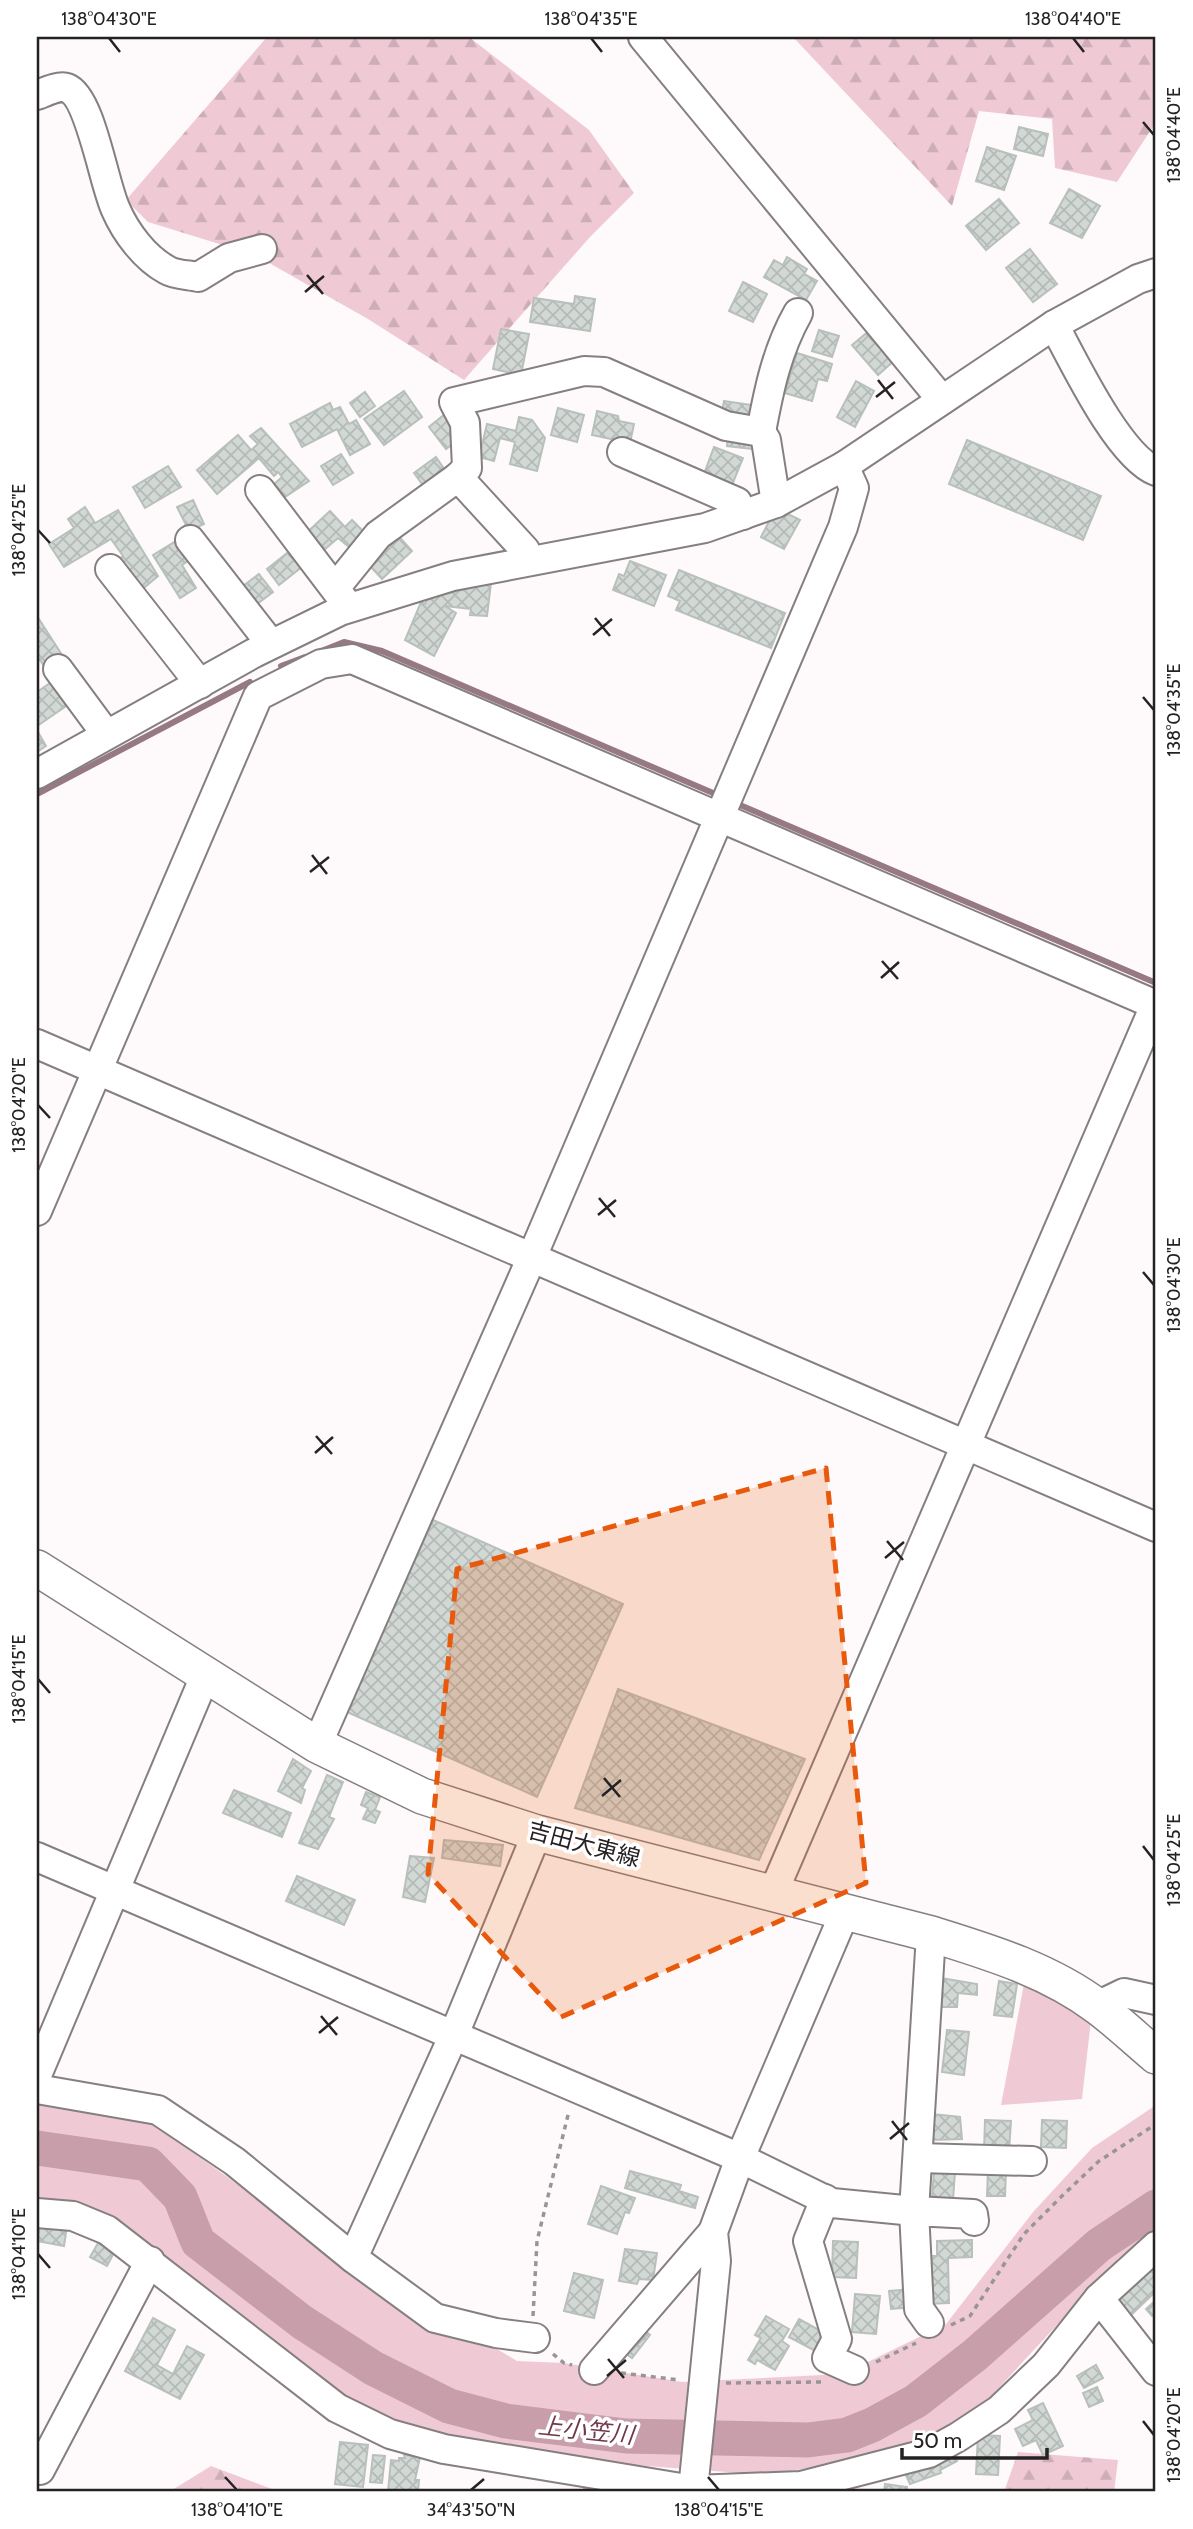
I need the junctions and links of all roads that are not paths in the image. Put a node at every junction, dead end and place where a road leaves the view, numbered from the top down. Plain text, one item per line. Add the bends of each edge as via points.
1 (643, 37) edge
2 (37, 95) edge
3 (261, 248) dead end
4 (1156, 273) edge
5 (798, 313) dead end
6 (1054, 326) junction
7 (942, 400) junction
8 (761, 432) junction
9 (622, 452) dead end
10 (844, 466) junction
11 (1156, 471) edge
12 (458, 477) junction
13 (260, 490) dead end
14 (776, 503) junction
15 (743, 516) junction
16 (190, 540) dead end
17 (529, 561) junction
18 (110, 569) dead end
19 (342, 597) junction
20 (263, 649) junction
21 (58, 669) dead end
22 (200, 684) junction
23 (272, 689) junction
24 (106, 734) junction
25 (37, 774) edge
26 (726, 805) junction
27 (1156, 1004) edge
28 (37, 1044) edge
29 (96, 1070) junction
30 (37, 1211) edge
31 (532, 1257) junction
32 (964, 1445) junction
33 (1156, 1527) edge
34 (37, 1568) edge
35 (205, 1676) junction
36 (317, 1745) junction
37 (537, 1833) junction
38 (37, 1857) edge
39 (114, 1890) junction
40 (773, 1893) junction
41 (845, 1912) junction
42 (931, 1934) junction
43 (1156, 2000) edge
44 (1097, 2006) junction
45 (453, 2037) junction
46 (1156, 2056) edge
47 (37, 2075) edge
48 (37, 2089) edge
49 (740, 2158) junction
50 (918, 2158) junction
51 (1032, 2161) dead end
52 (825, 2200) junction
53 (915, 2211) junction
54 (37, 2213) edge
55 (974, 2221) dead end
56 (713, 2232) junction
57 (1156, 2246) edge
58 (353, 2258) junction
59 (150, 2261) junction
60 (1099, 2298) junction
61 (934, 2329) road end
62 (534, 2338) road end
63 (594, 2370) road end
64 (854, 2370) road end
65 (1156, 2371) edge
66 (40, 2470) dead end
67 (576, 2471) junction
68 (702, 2485) edge
69 (558, 2492) edge

1 - 7 street
2 - 3 street via 61,87 70,89 82,103 114,208 146,254 168,272 198,277 229,258
4 - 6 street
5 - 8 street via 770,383
6 - 7 street
6 - 11 street via 1116,435
7 - 10 street
8 - 12 street via 726,426 636,384 604,372 584,371 454,402 465,423 467,468
8 - 14 street
9 - 15 street via 737,502
10 - 14 street
10 - 26 street via 854,488 851,507
12 - 17 street via 525,550
12 - 19 street via 378,536
13 - 19 street
14 - 15 street
15 - 17 street via 705,528
16 - 20 street
17 - 19 street
18 - 22 street
19 - 20 street
20 - 22 street
20 - 23 street
21 - 24 street
22 - 24 street
23 - 26 street via 321,664 352,659
23 - 29 street via 258,696
24 - 25 street
26 - 27 street
26 - 31 street
27 - 32 street
28 - 29 street
29 - 30 street
29 - 31 street
31 - 32 street
31 - 36 street
32 - 33 street
32 - 40 street
34 - 35 main road, 吉田大東線
35 - 36 main road, 吉田大東線
35 - 39 street
36 - 37 main road, 吉田大東線 via 422,1796
37 - 40 main road, 吉田大東線
37 - 45 street
38 - 39 street
39 - 45 street
39 - 47 street
40 - 41 main road, 吉田大東線
41 - 42 main road, 吉田大東線
41 - 49 street
42 - 44 main road, 吉田大東線 via 1016,1962
42 - 50 street
43 - 44 street via 1124,1993
44 - 46 main road, 吉田大東線
45 - 49 street
45 - 58 street
48 - 58 street via 158,2110 234,2161
49 - 52 street
49 - 56 street
50 - 51 street
50 - 53 street
52 - 53 street
52 - 64 street via 808,2241 837,2339 827,2358
53 - 55 street via 973,2214
53 - 61 street via 919,2309
54 - 59 street via 73,2216 107,2230
56 - 63 street
56 - 68 street via 716,2261 704,2382
57 - 60 street
58 - 62 street via 435,2318
59 - 66 street
59 - 67 street via 338,2409 390,2434 444,2449
60 - 65 street
60 - 68 street via 1046,2365 999,2410 929,2453 801,2486
67 - 68 street
67 - 69 street

